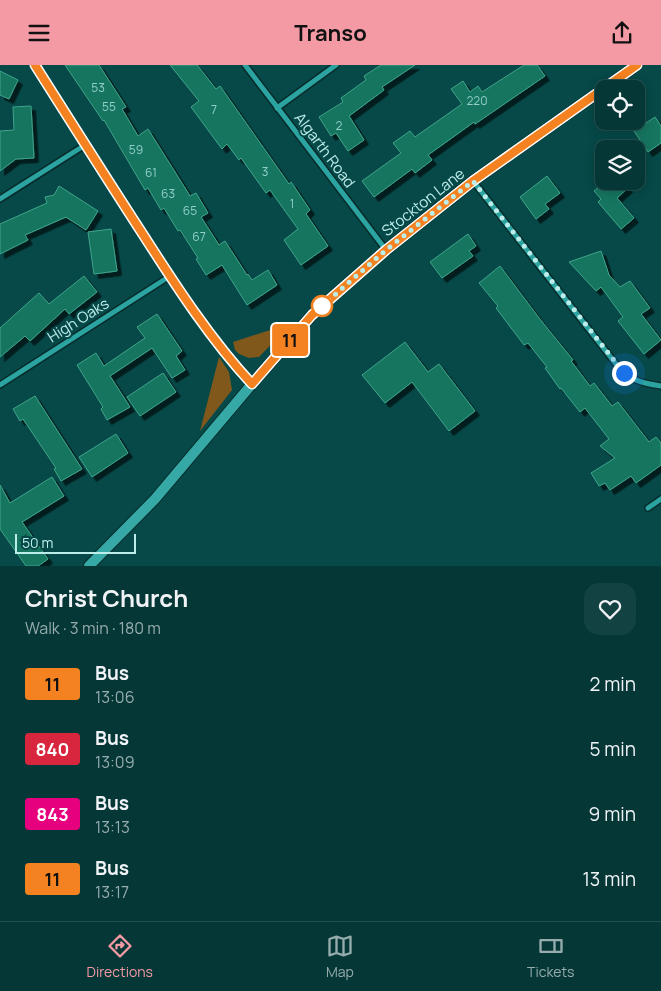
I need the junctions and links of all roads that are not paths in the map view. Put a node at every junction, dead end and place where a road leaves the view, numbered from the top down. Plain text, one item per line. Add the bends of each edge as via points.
1 (35, 65) edge
2 (245, 65) edge
3 (336, 65) edge
4 (637, 65) edge
5 (277, 108) junction
6 (85, 145) junction
7 (473, 181) junction
8 (0, 199) edge
9 (386, 250) junction
10 (170, 276) junction
11 (252, 384) junction
12 (0, 385) edge
13 (661, 386) edge
14 (661, 499) edge
15 (648, 507) dead end
16 (89, 566) edge

1 - 6 street
2 - 5 street, Algarth Road
3 - 5 street
4 - 7 street, Stockton Lane
5 - 9 street, Algarth Road
6 - 8 street
6 - 10 street
7 - 9 street, Stockton Lane
7 - 13 street via 624,373 635,381
9 - 11 street, Stockton Lane via 312,315
10 - 11 street via 235,366
10 - 12 street, High Oaks
11 - 16 street, Stockton Lane via 155,499
14 - 15 street

